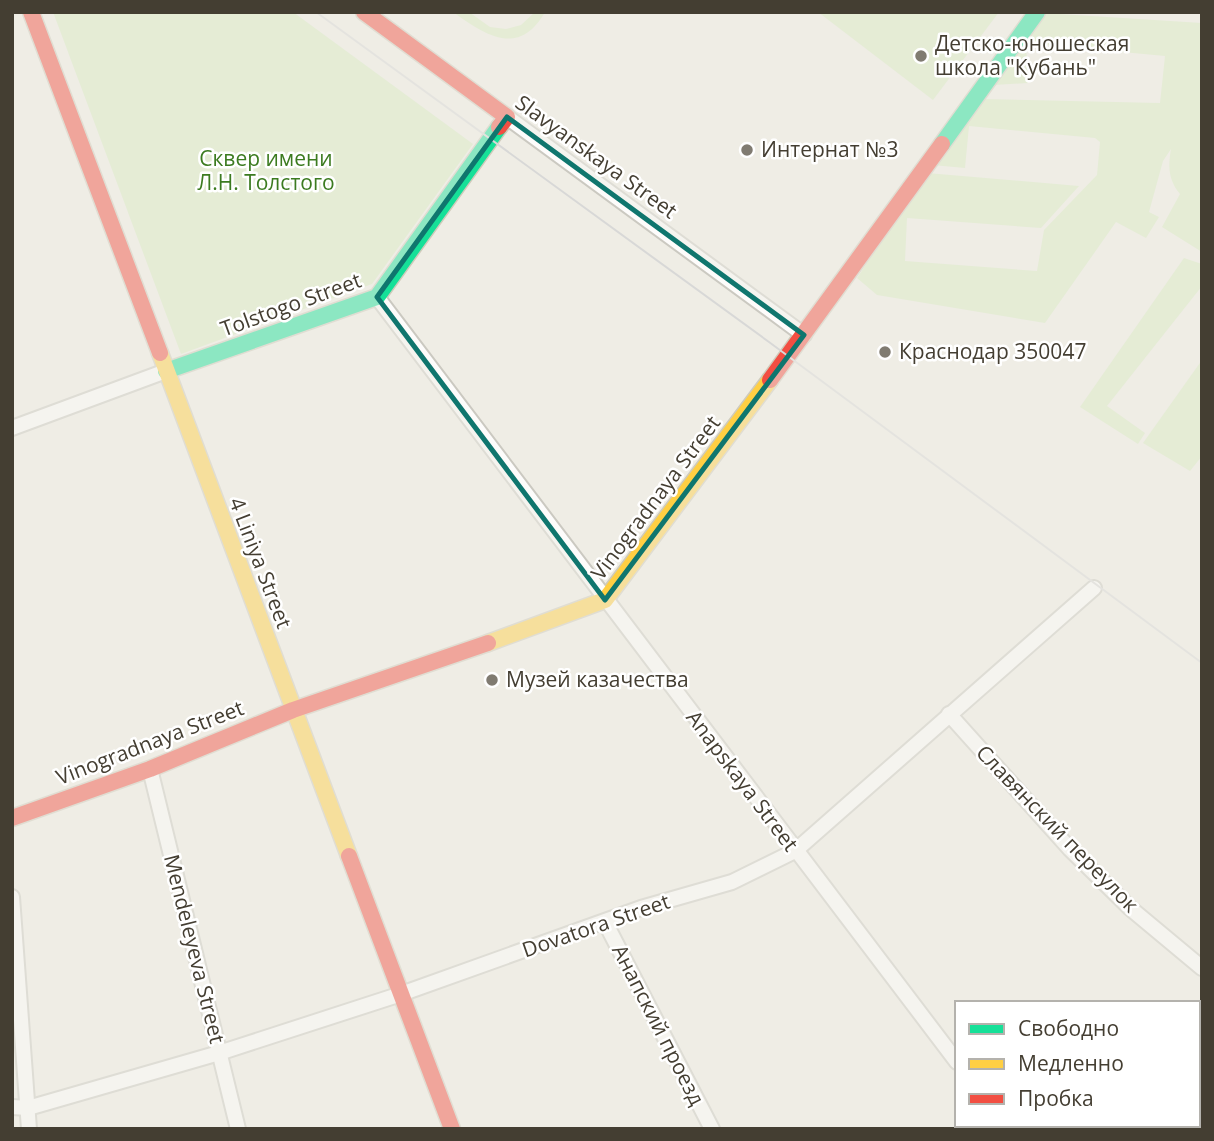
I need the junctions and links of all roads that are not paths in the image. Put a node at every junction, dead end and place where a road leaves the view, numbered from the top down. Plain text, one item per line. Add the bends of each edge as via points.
1 (31, 12) edge
2 (363, 12) edge
3 (1037, 12) edge
4 (507, 117) junction
5 (377, 297) junction
6 (804, 335) junction
7 (166, 371) junction
8 (12, 428) edge
9 (1094, 588) dead end
10 (606, 600) junction
11 (293, 710) junction
12 (949, 714) junction
13 (150, 769) junction
14 (12, 818) edge
15 (795, 851) junction
16 (12, 897) edge
17 (605, 922) junction
18 (1202, 968) edge
19 (401, 994) junction
20 (219, 1053) junction
21 (955, 1059) edge
22 (12, 1107) edge
23 (28, 1108) junction
24 (29, 1129) edge
25 (238, 1129) edge
26 (452, 1129) edge
27 (712, 1129) edge

1 - 7 street, 4 Liniya Street
2 - 4 street, Slavyanskaya Street
3 - 6 street, Vinogradnaya Street
4 - 5 street, Tolstogo Street
4 - 6 street, Slavyanskaya Street
5 - 7 street, Tolstogo Street
5 - 10 street, Anapskaya Street
6 - 10 street, Vinogradnaya Street
7 - 8 street, Tolstogo Street
7 - 11 street, 4 Liniya Street
9 - 12 street, Dovatora Street
10 - 11 street, Vinogradnaya Street
10 - 15 street, Anapskaya Street
11 - 13 street, Vinogradnaya Street
11 - 19 street, 4 Liniya Street
12 - 15 street, Dovatora Street
12 - 18 street, Славянский переулок via 1070,849 1130,908
13 - 14 street, Vinogradnaya Street
13 - 20 street, Mendeleyeva Street
15 - 17 street, Dovatora Street via 733,882
15 - 21 street, Anapskaya Street
16 - 23 street
17 - 19 street, Dovatora Street
17 - 27 street, Анапский проезд
19 - 20 street, Dovatora Street
19 - 26 street, 4 Liniya Street
20 - 23 street, Dovatora Street
20 - 25 street, Mendeleyeva Street
22 - 23 street, Dovatora Street
23 - 24 street

